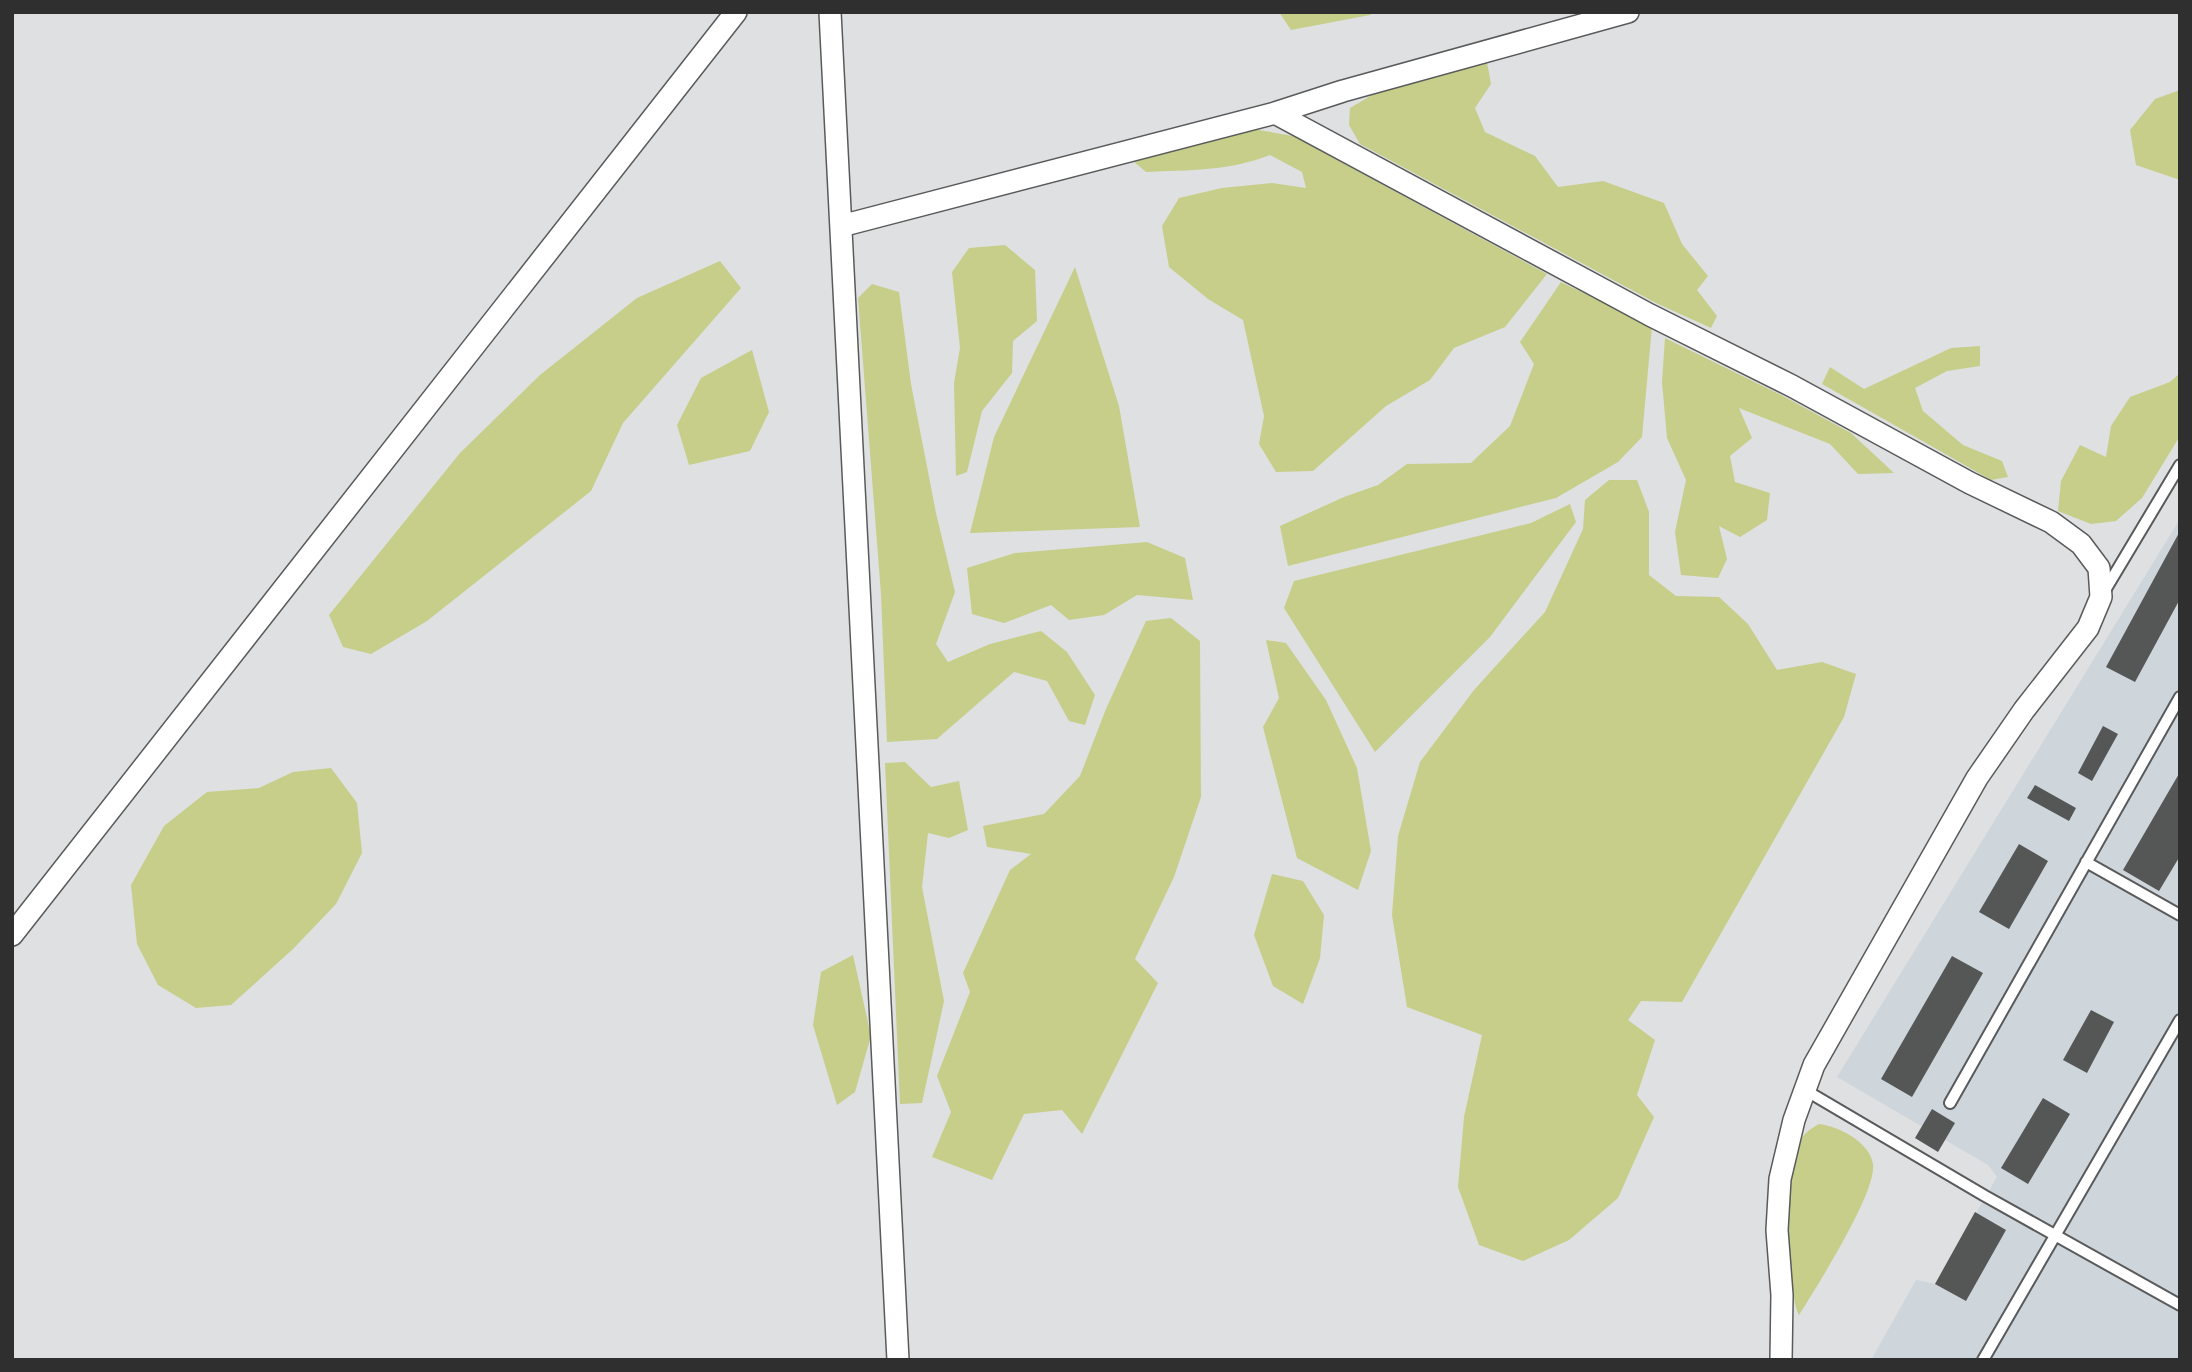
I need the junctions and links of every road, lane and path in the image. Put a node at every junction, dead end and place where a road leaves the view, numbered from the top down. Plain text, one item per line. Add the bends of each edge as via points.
1 (736, 12) edge
2 (830, 12) edge
3 (1628, 12) edge
4 (1275, 113) junction
5 (841, 226) junction
6 (2180, 466) edge
7 (2101, 597) junction
8 (2180, 698) edge
9 (2087, 862) junction
10 (2180, 915) edge
11 (12, 935) edge
12 (2180, 1020) edge
13 (1805, 1090) junction
14 (1950, 1103) dead end
15 (2056, 1236) junction
16 (2180, 1305) edge
17 (898, 1360) edge
18 (1782, 1360) edge
19 (1983, 1360) edge

1 - 11 street
2 - 5 street
3 - 4 street
4 - 5 street
4 - 7 street via 1650,315 2052,523 2081,544 2099,568
5 - 17 street
6 - 7 lane
7 - 13 street via 2088,628 1977,778 1857,986
8 - 9 lane
9 - 10 lane
9 - 14 lane
12 - 15 lane
13 - 15 lane
13 - 18 street via 1780,1179 1777,1230
15 - 16 lane
15 - 19 lane

